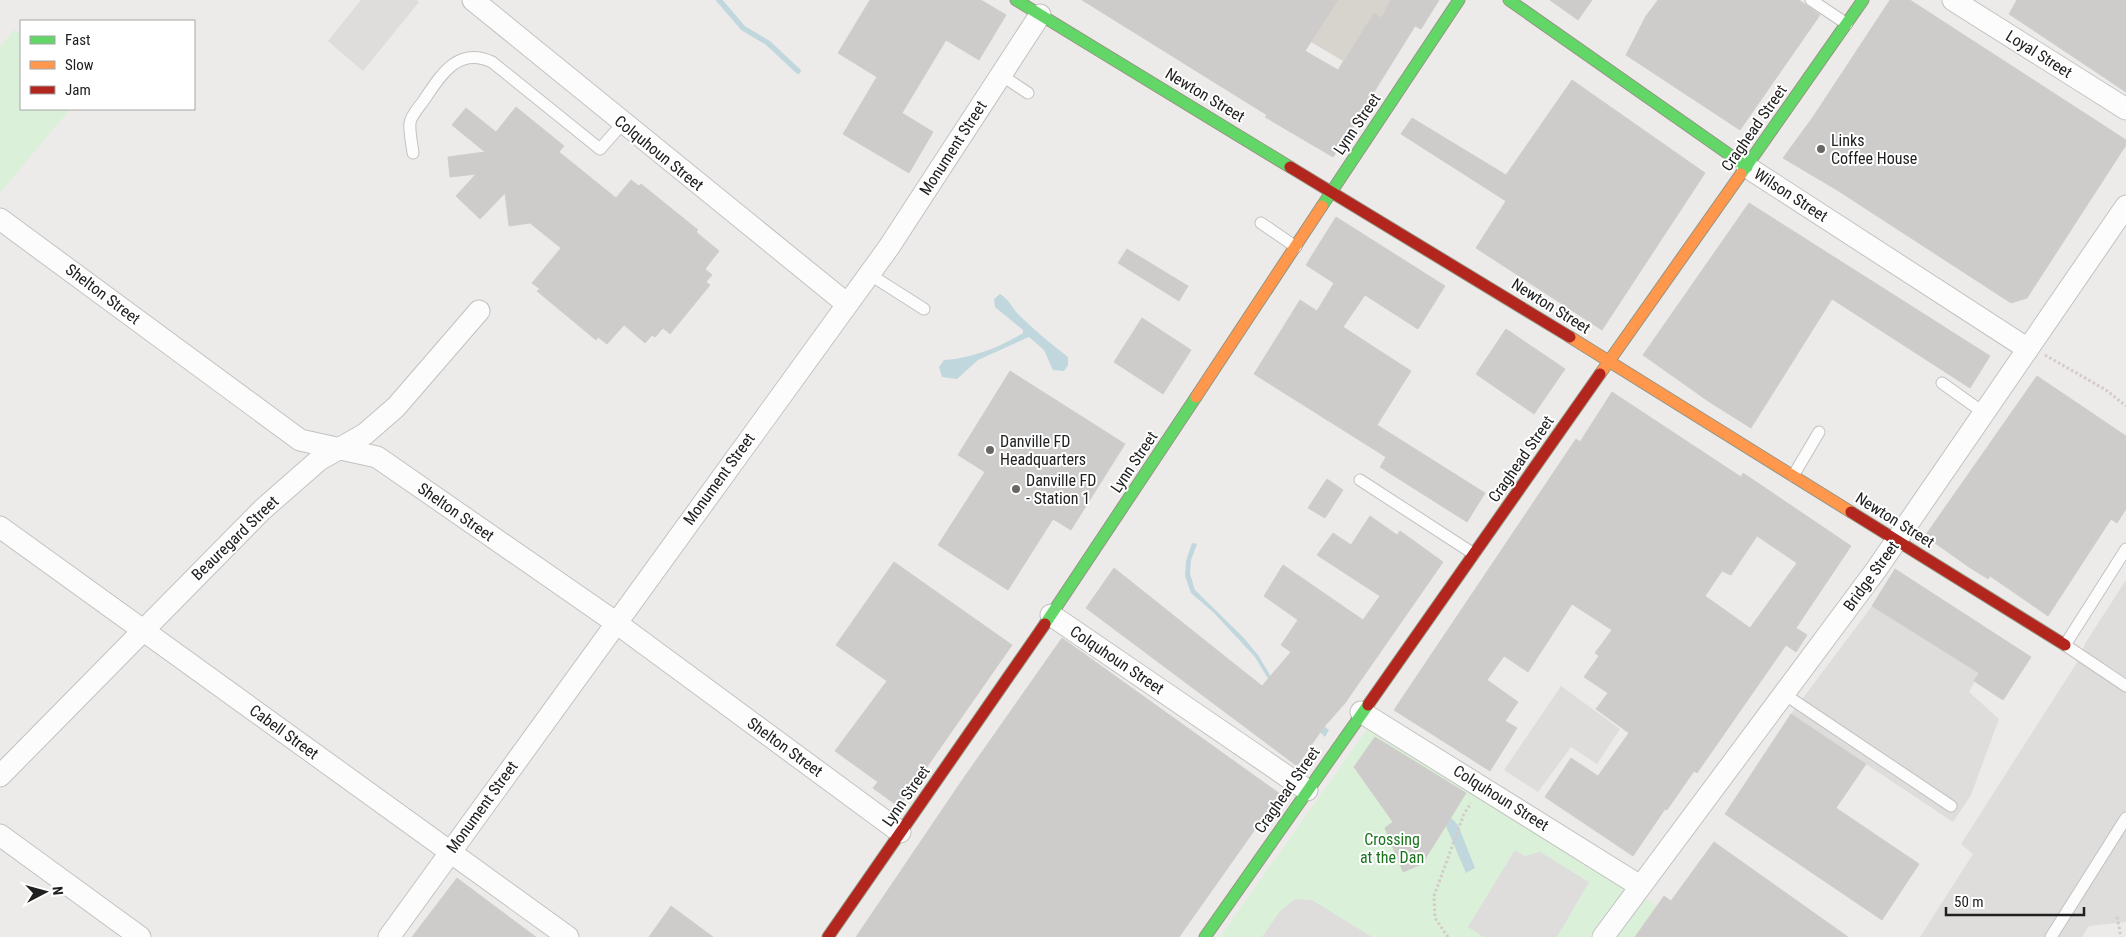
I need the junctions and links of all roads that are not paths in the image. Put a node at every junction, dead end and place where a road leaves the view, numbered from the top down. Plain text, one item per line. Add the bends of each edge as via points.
1 (473, 0) edge
2 (1016, 0) edge
3 (1460, 0) edge
4 (1509, 0) edge
5 (1811, 0) edge
6 (1863, 0) edge
7 (1953, 0) edge
8 (1040, 15) junction
9 (1846, 24) junction
10 (1001, 75) junction
11 (1028, 93) dead end
12 (2126, 109) edge
13 (623, 123) junction
14 (413, 153) dead end
15 (1747, 166) junction
16 (1332, 191) junction
17 (2126, 206) edge
18 (0, 219) edge
19 (1261, 223) dead end
20 (1296, 247) junction
21 (869, 274) junction
22 (847, 304) junction
23 (924, 309) dead end
24 (479, 311) dead end
25 (2028, 349) junction
26 (1609, 361) junction
27 (1942, 383) dead end
28 (1984, 412) junction
29 (1819, 432) dead end
30 (340, 447) junction
31 (1793, 476) junction
32 (1360, 480) dead end
33 (0, 527) edge
34 (1896, 541) junction
35 (2126, 549) edge
36 (1474, 554) junction
37 (1051, 615) junction
38 (615, 622) junction
39 (142, 630) junction
40 (2066, 645) junction
41 (2126, 686) edge
42 (1784, 694) junction
43 (1361, 712) junction
44 (0, 776) edge
45 (1307, 790) junction
46 (1951, 806) dead end
47 (2126, 818) edge
48 (900, 832) junction
49 (0, 835) edge
50 (450, 852) junction
51 (1640, 886) junction
52 (1208, 933) edge
53 (140, 937) edge
54 (389, 937) edge
55 (568, 937) edge
56 (828, 937) edge
57 (1224, 937) edge
58 (1603, 937) edge
59 (2051, 937) edge

1 - 13 street, Colquhoun Street
2 - 8 street, Newton Street
3 - 16 street, Lynn Street
4 - 15 street, Wilson Street
5 - 9 lane
6 - 9 street, Craghead Street
7 - 12 street, Loyal Street
8 - 10 street, Monument Street
8 - 16 street, Newton Street
9 - 15 street, Craghead Street
10 - 11 lane
10 - 21 street, Monument Street
13 - 14 lane via 600,149 492,62 482,58 463,58 440,75 410,121
13 - 22 street, Colquhoun Street
15 - 25 street, Wilson Street
15 - 26 street, Craghead Street
16 - 20 street, Lynn Street
16 - 26 street, Newton Street
17 - 25 street, Bridge Street
18 - 30 street, Shelton Street via 300,440
19 - 20 lane
20 - 37 street, Lynn Street
21 - 22 street, Monument Street
21 - 23 lane
22 - 38 street, Monument Street
24 - 30 street, Beauregard Street via 396,407 365,434
25 - 28 street, Bridge Street
26 - 31 street, Newton Street
26 - 36 street, Craghead Street
27 - 28 lane
28 - 34 street, Bridge Street
29 - 31 lane
30 - 38 street, Shelton Street via 376,457
30 - 39 street, Beauregard Street via 319,460 262,510
31 - 34 street, Newton Street
32 - 36 lane
33 - 39 street, Cabell Street
34 - 40 street, Newton Street
34 - 42 street, Bridge Street
35 - 40 lane
36 - 43 street, Craghead Street
37 - 45 street, Colquhoun Street
37 - 48 street, Lynn Street
38 - 48 street, Shelton Street
38 - 50 street, Monument Street
39 - 44 street, Beauregard Street
39 - 50 street, Cabell Street
40 - 41 lane
42 - 46 lane
42 - 51 street, Bridge Street
43 - 45 street, Craghead Street
43 - 51 street, Colquhoun Street
45 - 52 street, Craghead Street
47 - 59 lane
48 - 56 street, Lynn Street
49 - 53 street
50 - 54 street, Monument Street
50 - 55 street, Cabell Street
51 - 58 street, Bridge Street
52 - 57 lane

